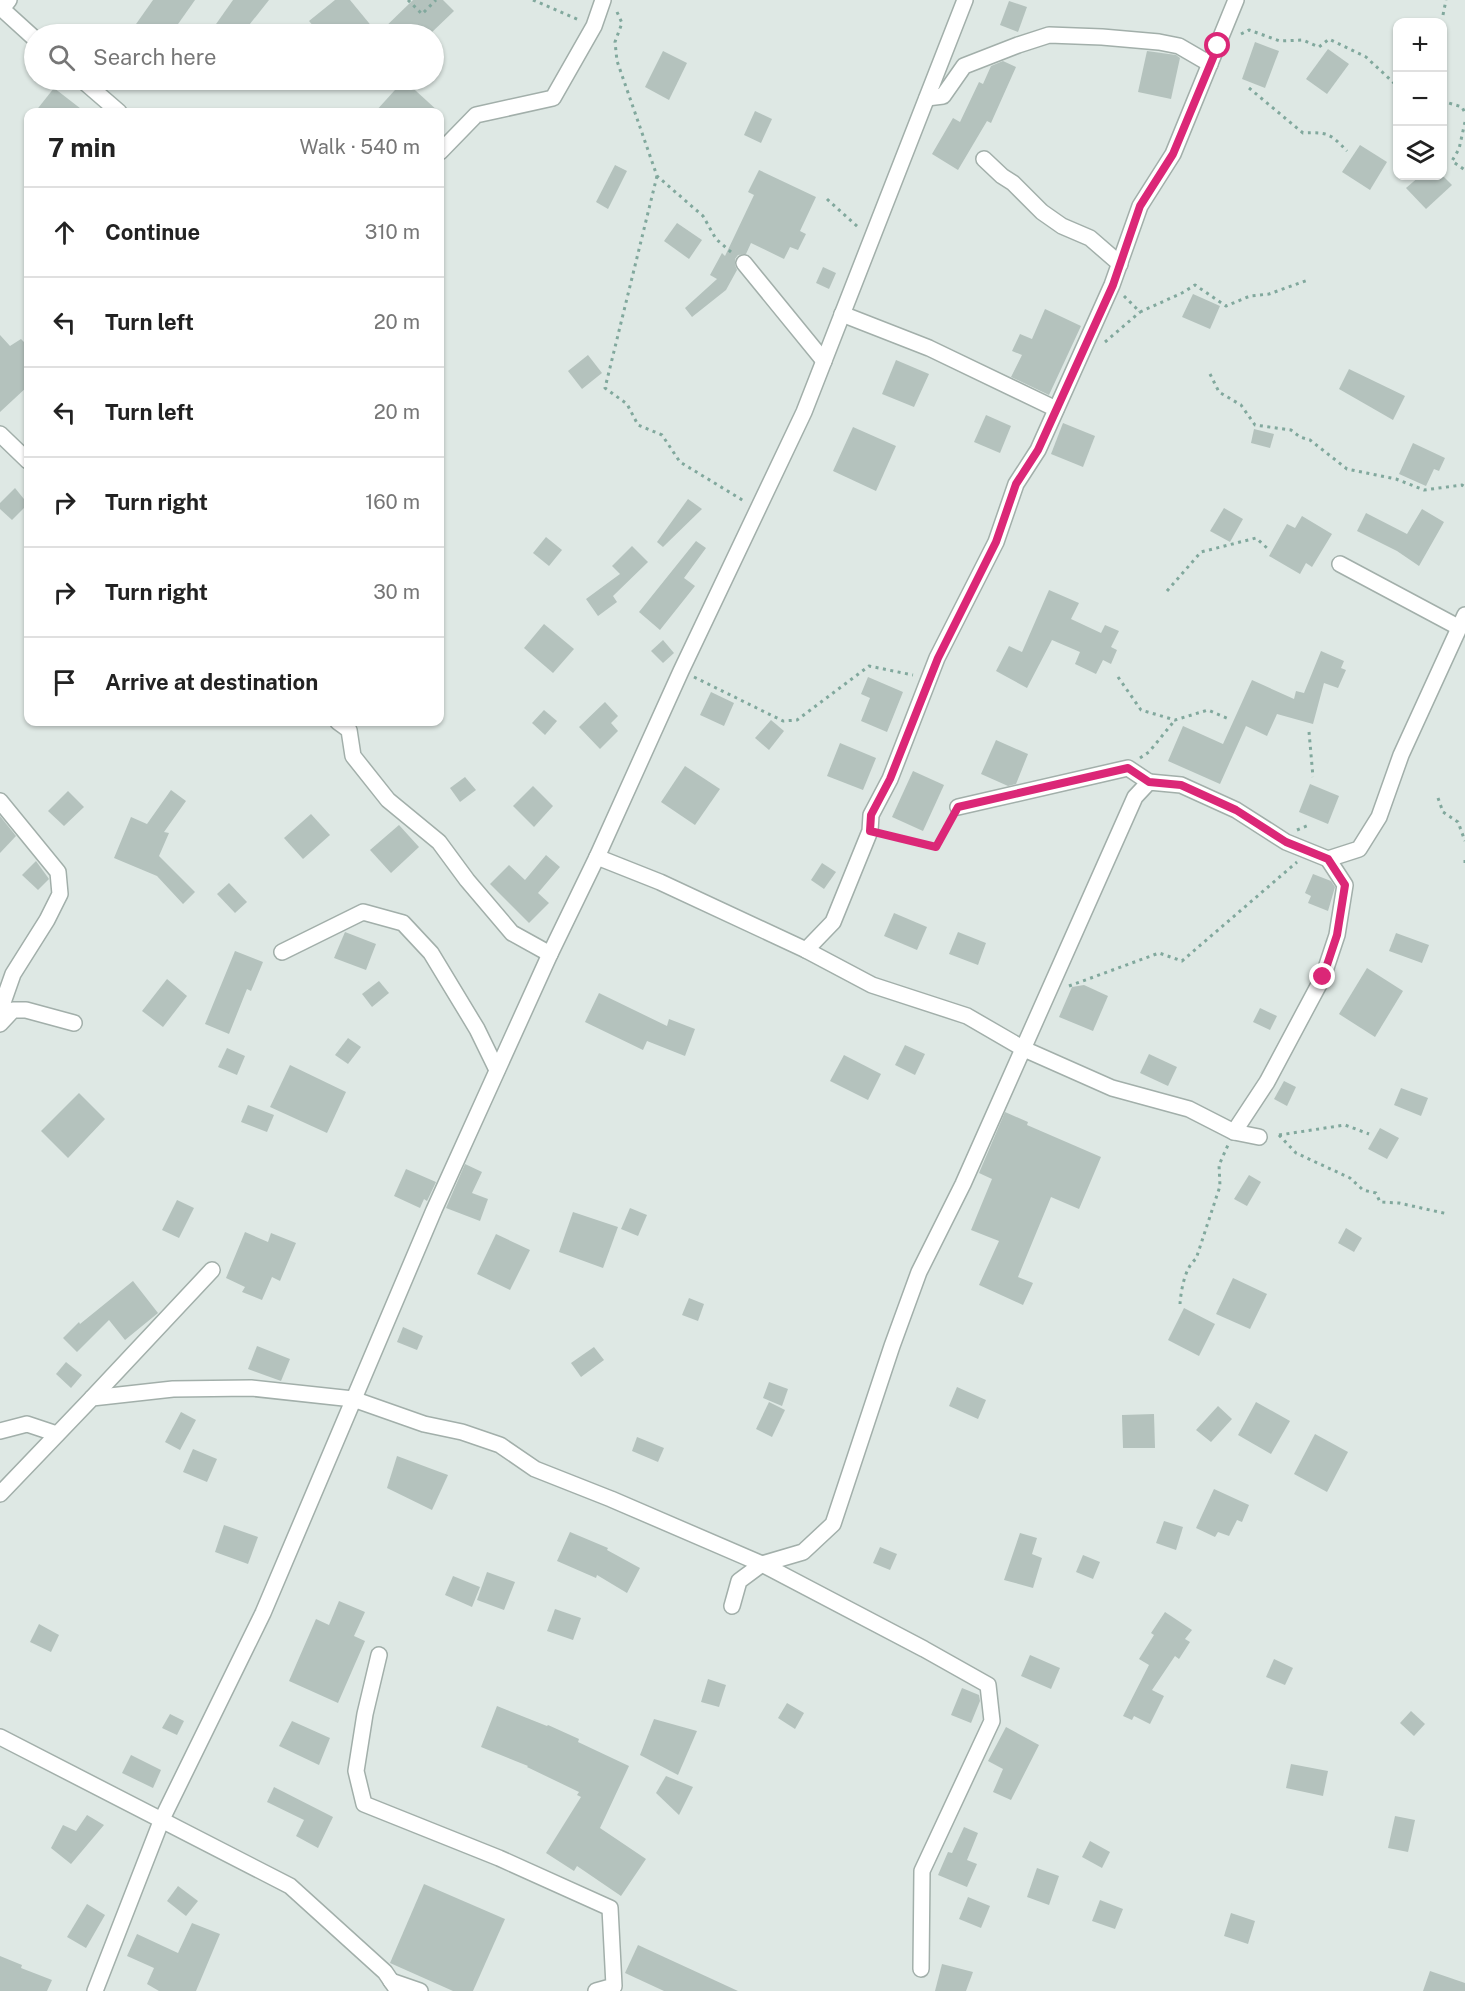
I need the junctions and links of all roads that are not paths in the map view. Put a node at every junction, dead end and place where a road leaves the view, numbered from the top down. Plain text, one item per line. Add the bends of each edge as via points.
1 (965, 0) edge
2 (1236, 0) edge
3 (609, 4) edge
4 (3, 7) edge
5 (24, 28) edge
6 (1210, 64) junction
7 (93, 90) edge
8 (927, 98) junction
9 (114, 108) edge
10 (444, 148) edge
11 (984, 159) dead end
12 (744, 263) road end
13 (1120, 264) junction
14 (842, 314) junction
15 (824, 361) junction
16 (1056, 409) junction
17 (0, 434) edge
18 (24, 457) edge
19 (1340, 564) dead end
20 (1462, 621) edge
21 (344, 726) edge
22 (1149, 782) junction
23 (0, 801) edge
24 (958, 807) road end
25 (597, 857) junction
26 (1328, 859) junction
27 (806, 950) junction
28 (282, 952) dead end
29 (549, 954) junction
30 (0, 1011) edge
31 (0, 1023) edge
32 (74, 1023) dead end
33 (1024, 1049) junction
34 (497, 1070) junction
35 (1234, 1132) junction
36 (1259, 1137) road end
37 (212, 1270) dead end
38 (92, 1398) junction
39 (353, 1399) junction
40 (0, 1431) edge
41 (57, 1434) junction
42 (0, 1494) edge
43 (762, 1564) junction
44 (732, 1606) dead end
45 (379, 1655) dead end
46 (0, 1737) edge
47 (162, 1819) junction
48 (921, 1970) dead end
49 (395, 1986) edge
50 (95, 1991) edge
51 (420, 1991) edge
52 (596, 1991) edge

1 - 8 street
2 - 6 street
3 - 10 street via 553,98 476,115
4 - 5 street
6 - 8 street via 1179,46 1159,42 1049,35 964,66 943,96
6 - 13 street via 1173,154 1140,206
7 - 9 street
8 - 14 street
11 - 13 street via 1042,212 1090,238
12 - 15 street
13 - 16 street
14 - 15 street
14 - 16 street via 929,348
15 - 25 street via 804,412
16 - 27 street via 1038,450 1016,484 996,542 938,658 890,779 871,815 870,831 833,922
17 - 18 street
19 - 20 street
20 - 26 street via 1401,755 1379,818 1359,849
21 - 29 street via 349,730 353,756 388,800 439,842 512,933
22 - 24 street via 1128,768
22 - 26 street via 1181,785 1236,810 1286,842
22 - 33 street via 1135,797
23 - 30 street via 58,872 60,894 13,975
25 - 27 street
25 - 29 street
26 - 35 street via 1345,885 1337,935 1323,977 1267,1082
27 - 33 street via 872,986 967,1016
28 - 34 street via 363,912 403,923 431,953
29 - 34 street
31 - 32 street via 13,1010 26,1010
33 - 35 street via 1112,1088 1189,1109
33 - 43 street via 919,1272 833,1524 803,1552
34 - 39 street
35 - 36 street
37 - 38 street
38 - 39 street via 173,1389 251,1388
38 - 41 street
39 - 43 street via 500,1445 535,1469
39 - 47 street via 263,1612
40 - 41 street via 27,1424
41 - 42 street
43 - 44 street via 739,1581
43 - 48 street via 988,1685 992,1721 922,1871
45 - 52 street via 364,1714 356,1771 364,1804 610,1908 614,1986
46 - 47 street
47 - 49 street via 290,1886 385,1972
47 - 50 street
49 - 51 street

